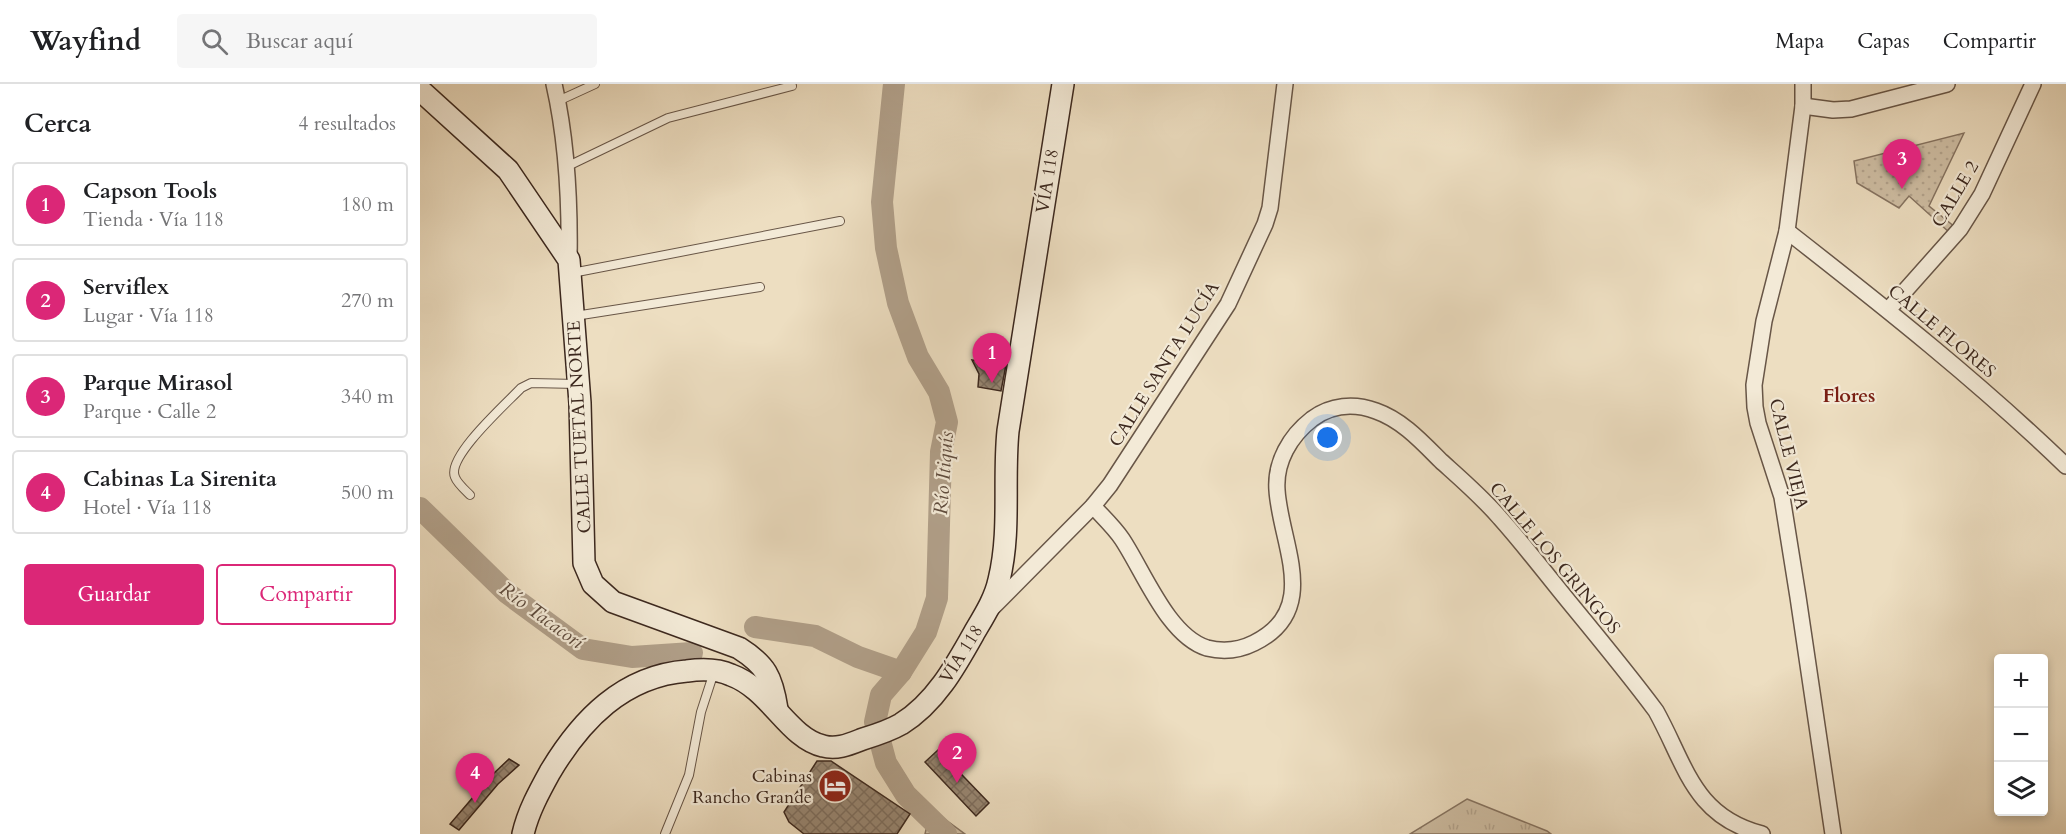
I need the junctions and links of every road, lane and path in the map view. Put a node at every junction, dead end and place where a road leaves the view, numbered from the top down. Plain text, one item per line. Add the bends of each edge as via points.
1 (554, 84) edge
2 (595, 84) edge
3 (1063, 84) edge
4 (1285, 84) edge
5 (1803, 84) edge
6 (1947, 84) edge
7 (2033, 84) edge
8 (792, 86) dead end
9 (420, 90) edge
10 (558, 101) junction
11 (1803, 105) junction
12 (566, 167) junction
13 (840, 221) dead end
14 (1786, 231) junction
15 (570, 267) junction
16 (760, 287) dead end
17 (1888, 310) junction
18 (574, 316) junction
19 (579, 384) junction
20 (2066, 466) edge
21 (470, 495) dead end
22 (1093, 506) junction
23 (1004, 558) junction
24 (1025, 575) junction
25 (983, 618) junction
26 (715, 671) junction
27 (777, 709) junction
28 (523, 834) edge
29 (665, 834) edge
30 (1762, 834) edge
31 (1833, 834) edge

1 - 10 street
2 - 10 lane
3 - 23 main road, VÍA 118 via 1008,431
4 - 22 street, CALLE SANTA LUCÍA via 1270,208 1260,234 1228,304
5 - 11 street, CALLE VIEJA
6 - 11 street via 1851,109
7 - 17 street, CALLE 2 via 1982,194 1960,229
8 - 12 lane via 668,118
9 - 15 main road via 508,171
10 - 12 street
11 - 14 street, CALLE VIEJA
12 - 15 street
13 - 15 lane
14 - 17 street, CALLE FLORES
14 - 31 street, CALLE VIEJA via 1764,321 1755,407 1782,497
15 - 18 main road, CALLE TUETAL NORTE
16 - 18 lane
17 - 20 street, CALLE FLORES
18 - 19 main road, CALLE TUETAL NORTE
19 - 21 lane via 531,383 521,388 466,446 457,461 454,477
19 - 27 main road, CALLE TUETAL NORTE via 584,563 593,584 613,602 739,648 753,657 773,685
22 - 24 street, CALLE SANTA LUCÍA
22 - 30 street, CALLE LOS GRINGOS via 1122,539 1182,633 1207,648 1245,647 1260,640 1282,620 1293,589 1277,491 1283,454 1304,425 1332,408 1357,406 1383,413 1409,431 1500,518 1656,711 1689,780 1710,808 1731,822
23 - 24 street via 1009,570
23 - 25 main road, VÍA 118 via 994,597
24 - 25 street, CALLE SANTA LUCÍA
25 - 27 main road, VÍA 118 via 937,692 914,714 890,729 844,747 823,746 794,728
26 - 27 main road, VÍA 118 via 745,681
26 - 28 main road, VÍA 118 via 681,671 651,678 615,697 589,717 540,789
26 - 29 lane via 701,712 689,775

